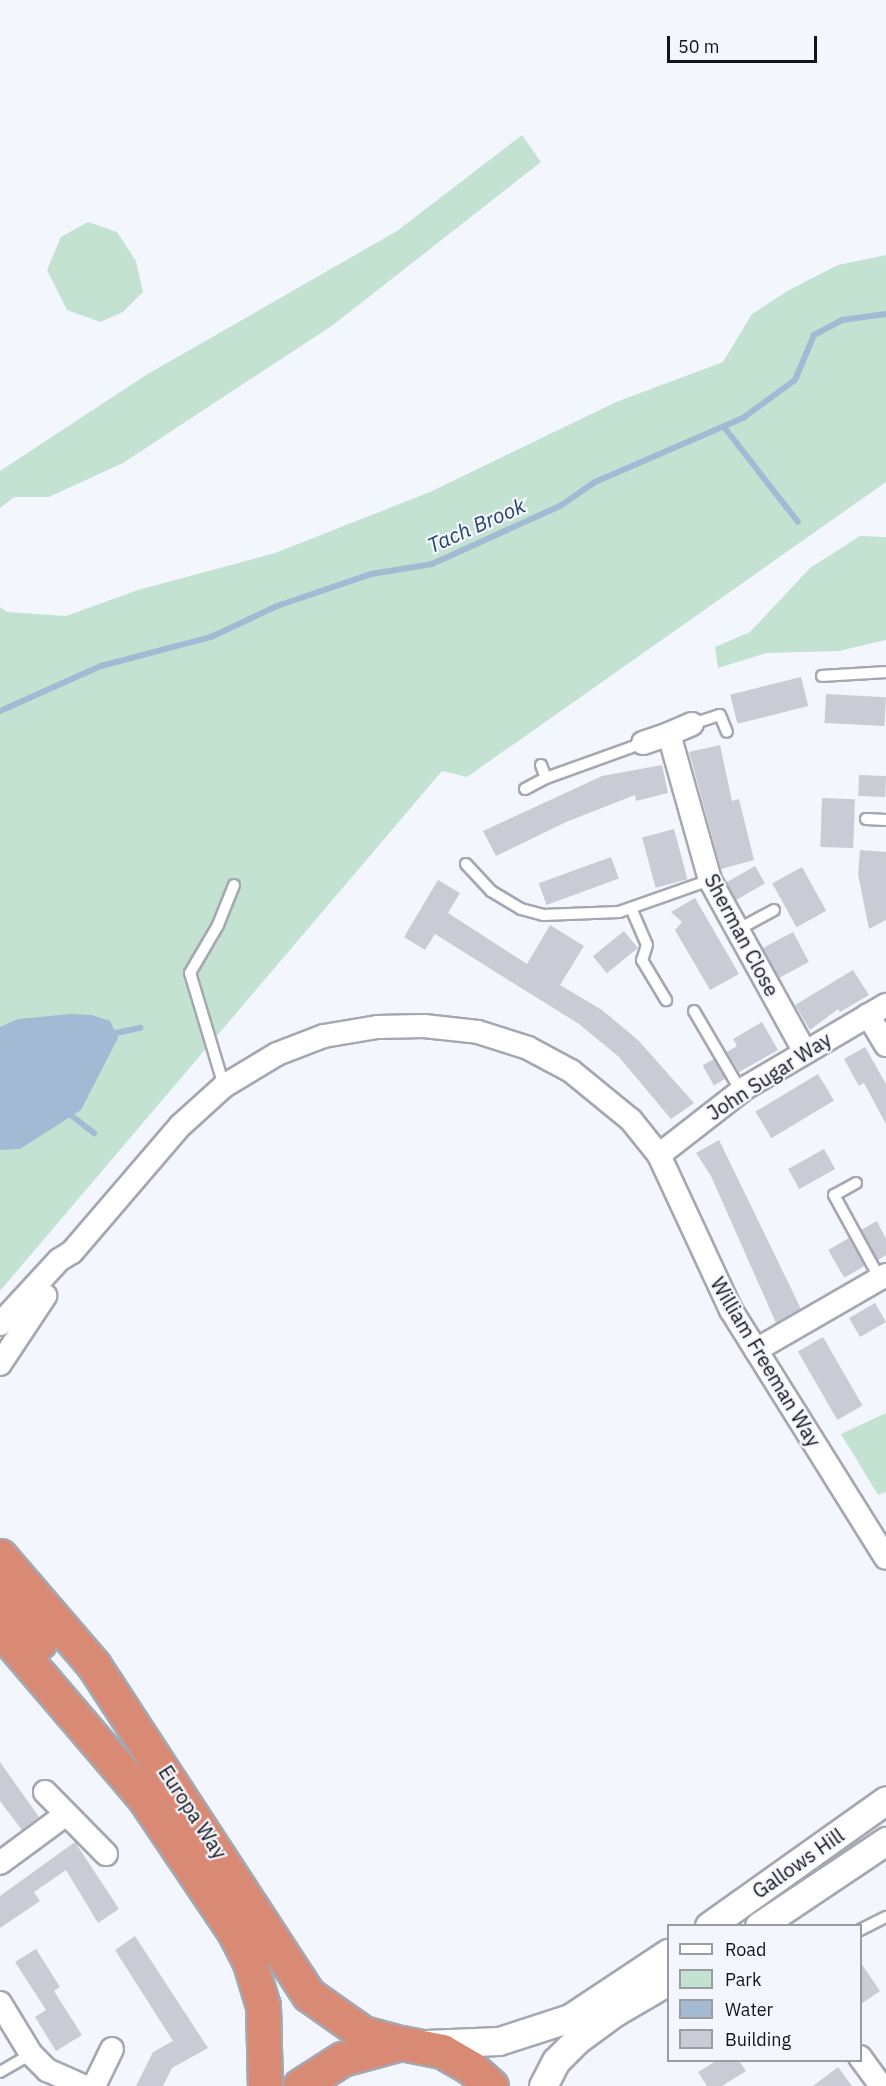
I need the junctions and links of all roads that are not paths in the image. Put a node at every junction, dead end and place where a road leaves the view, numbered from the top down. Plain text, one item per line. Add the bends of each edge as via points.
1 (886, 672) edge
2 (822, 676) dead end
3 (692, 724) joint
4 (727, 732) dead end
5 (669, 734) junction
6 (643, 743) joint
7 (541, 765) dead end
8 (546, 778) junction
9 (525, 789) dead end
10 (866, 819) dead end
11 (886, 820) edge
12 (466, 864) dead end
13 (710, 880) junction
14 (234, 885) dead end
15 (631, 908) junction
16 (774, 910) dead end
17 (737, 930) junction
18 (666, 1000) dead end
19 (877, 1010) edge
20 (694, 1011) dead end
21 (886, 1045) edge
22 (805, 1052) junction
23 (224, 1086) junction
24 (741, 1091) junction
25 (658, 1155) junction
26 (856, 1183) dead end
27 (72, 1252) junction
28 (883, 1277) edge
29 (0, 1324) edge
30 (756, 1350) junction
31 (0, 1364) edge
32 (0, 1556) edge
33 (886, 1558) edge
34 (0, 1598) edge
35 (0, 1629) edge
36 (45, 1792) dead end
37 (145, 1799) junction
38 (886, 1800) edge
39 (65, 1815) junction
40 (886, 1841) edge
41 (106, 1854) dead end
42 (0, 1863) edge
43 (886, 1917) edge
44 (712, 1924) edge
45 (762, 1924) edge
46 (862, 1929) edge
47 (667, 1954) edge
48 (667, 1983) edge
49 (0, 2003) edge
50 (411, 2044) junction
51 (112, 2049) dead end
52 (31, 2054) junction
53 (862, 2059) edge
54 (0, 2072) edge
55 (83, 2086) edge
56 (94, 2086) edge
57 (265, 2086) edge
58 (300, 2086) edge
59 (490, 2086) edge
60 (543, 2086) edge
61 (881, 2086) edge

1 - 2 lane
3 - 4 lane via 720,715
3 - 5 street
5 - 6 street
5 - 13 street, Sherman Close
6 - 8 lane
7 - 8 lane
8 - 9 lane
10 - 11 lane
12 - 15 lane via 491,891 532,913 595,915
13 - 15 lane
13 - 17 street, Sherman Close
14 - 23 lane via 218,925 190,973
15 - 18 lane via 647,945 642,960
16 - 17 lane
17 - 22 street, Sherman Close
19 - 21 street
19 - 22 street, John Sugar Way
20 - 24 lane
22 - 24 street, John Sugar Way
23 - 25 street, William Freeman Way via 277,1054 324,1036 377,1027 424,1026 478,1032 528,1048 571,1071 631,1120
23 - 27 street, William Freeman Way via 181,1125
24 - 25 street, John Sugar Way
25 - 30 street, William Freeman Way via 688,1210 721,1290
26 - 28 lane via 834,1195
27 - 29 street via 59,1260
27 - 31 street via 67,1269 27,1318
28 - 30 street
30 - 33 street, William Freeman Way
32 - 50 highway, Europa Way via 93,1664 309,1995 363,2033
34 - 37 highway via 110,1730
35 - 37 highway, Europa Way
36 - 39 street
37 - 57 highway, Europa Way via 217,1902 250,1963 263,2006
38 - 44 street, Gallows Hill
39 - 41 street
39 - 42 street
40 - 45 street, Gallows Hill
43 - 46 lane
47 - 50 street via 570,2018 500,2042
48 - 60 street via 615,2012 577,2040 556,2061
49 - 52 street
50 - 58 highway via 342,2059
50 - 59 highway, Europa Way via 459,2060
51 - 56 street
52 - 54 lane
52 - 55 street via 47,2070
53 - 61 street

